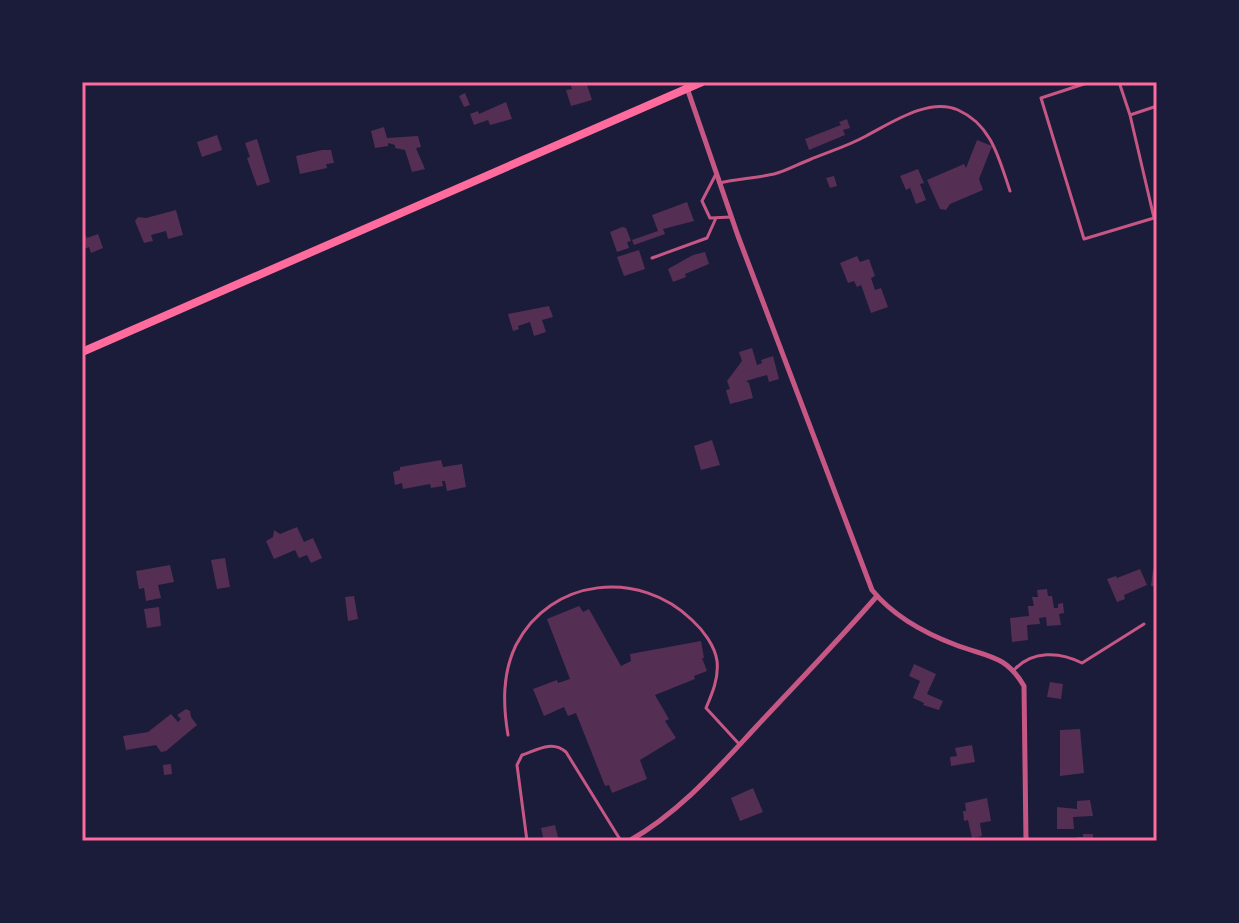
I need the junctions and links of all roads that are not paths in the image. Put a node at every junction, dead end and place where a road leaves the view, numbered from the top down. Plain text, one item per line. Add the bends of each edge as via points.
1 (702, 82) edge
2 (1090, 82) edge
3 (1119, 82) edge
4 (686, 86) edge
5 (1157, 106) edge
6 (1130, 115) junction
7 (716, 174) junction
8 (719, 183) junction
9 (1010, 191) dead end
10 (731, 217) junction
11 (1156, 217) edge
12 (716, 218) junction
13 (652, 258) dead end
14 (82, 352) edge
15 (877, 596) junction
16 (1144, 624) dead end
17 (1015, 669) junction
18 (508, 735) dead end
19 (740, 745) junction
20 (527, 841) edge
21 (621, 841) edge
22 (629, 841) edge
23 (1026, 841) edge

1 - 4 main road
2 - 11 lane via 1041,98 1084,239
3 - 6 lane
4 - 7 street
4 - 14 main road
5 - 6 lane
6 - 11 lane
7 - 8 street
7 - 12 lane via 702,201 710,218
8 - 9 lane via 774,174 907,116 946,107 978,123 991,138
8 - 10 street
10 - 12 lane
10 - 15 street
12 - 13 lane via 707,238
15 - 17 street via 907,621
15 - 19 street
16 - 17 lane via 1082,663 1048,655 1025,658
17 - 23 street via 1024,686
18 - 19 lane via 504,688 516,645 560,600 588,589 623,587 652,592 682,610 704,632 717,660 706,708
19 - 22 street via 678,808
20 - 21 lane via 517,765 522,755 549,745 566,752

